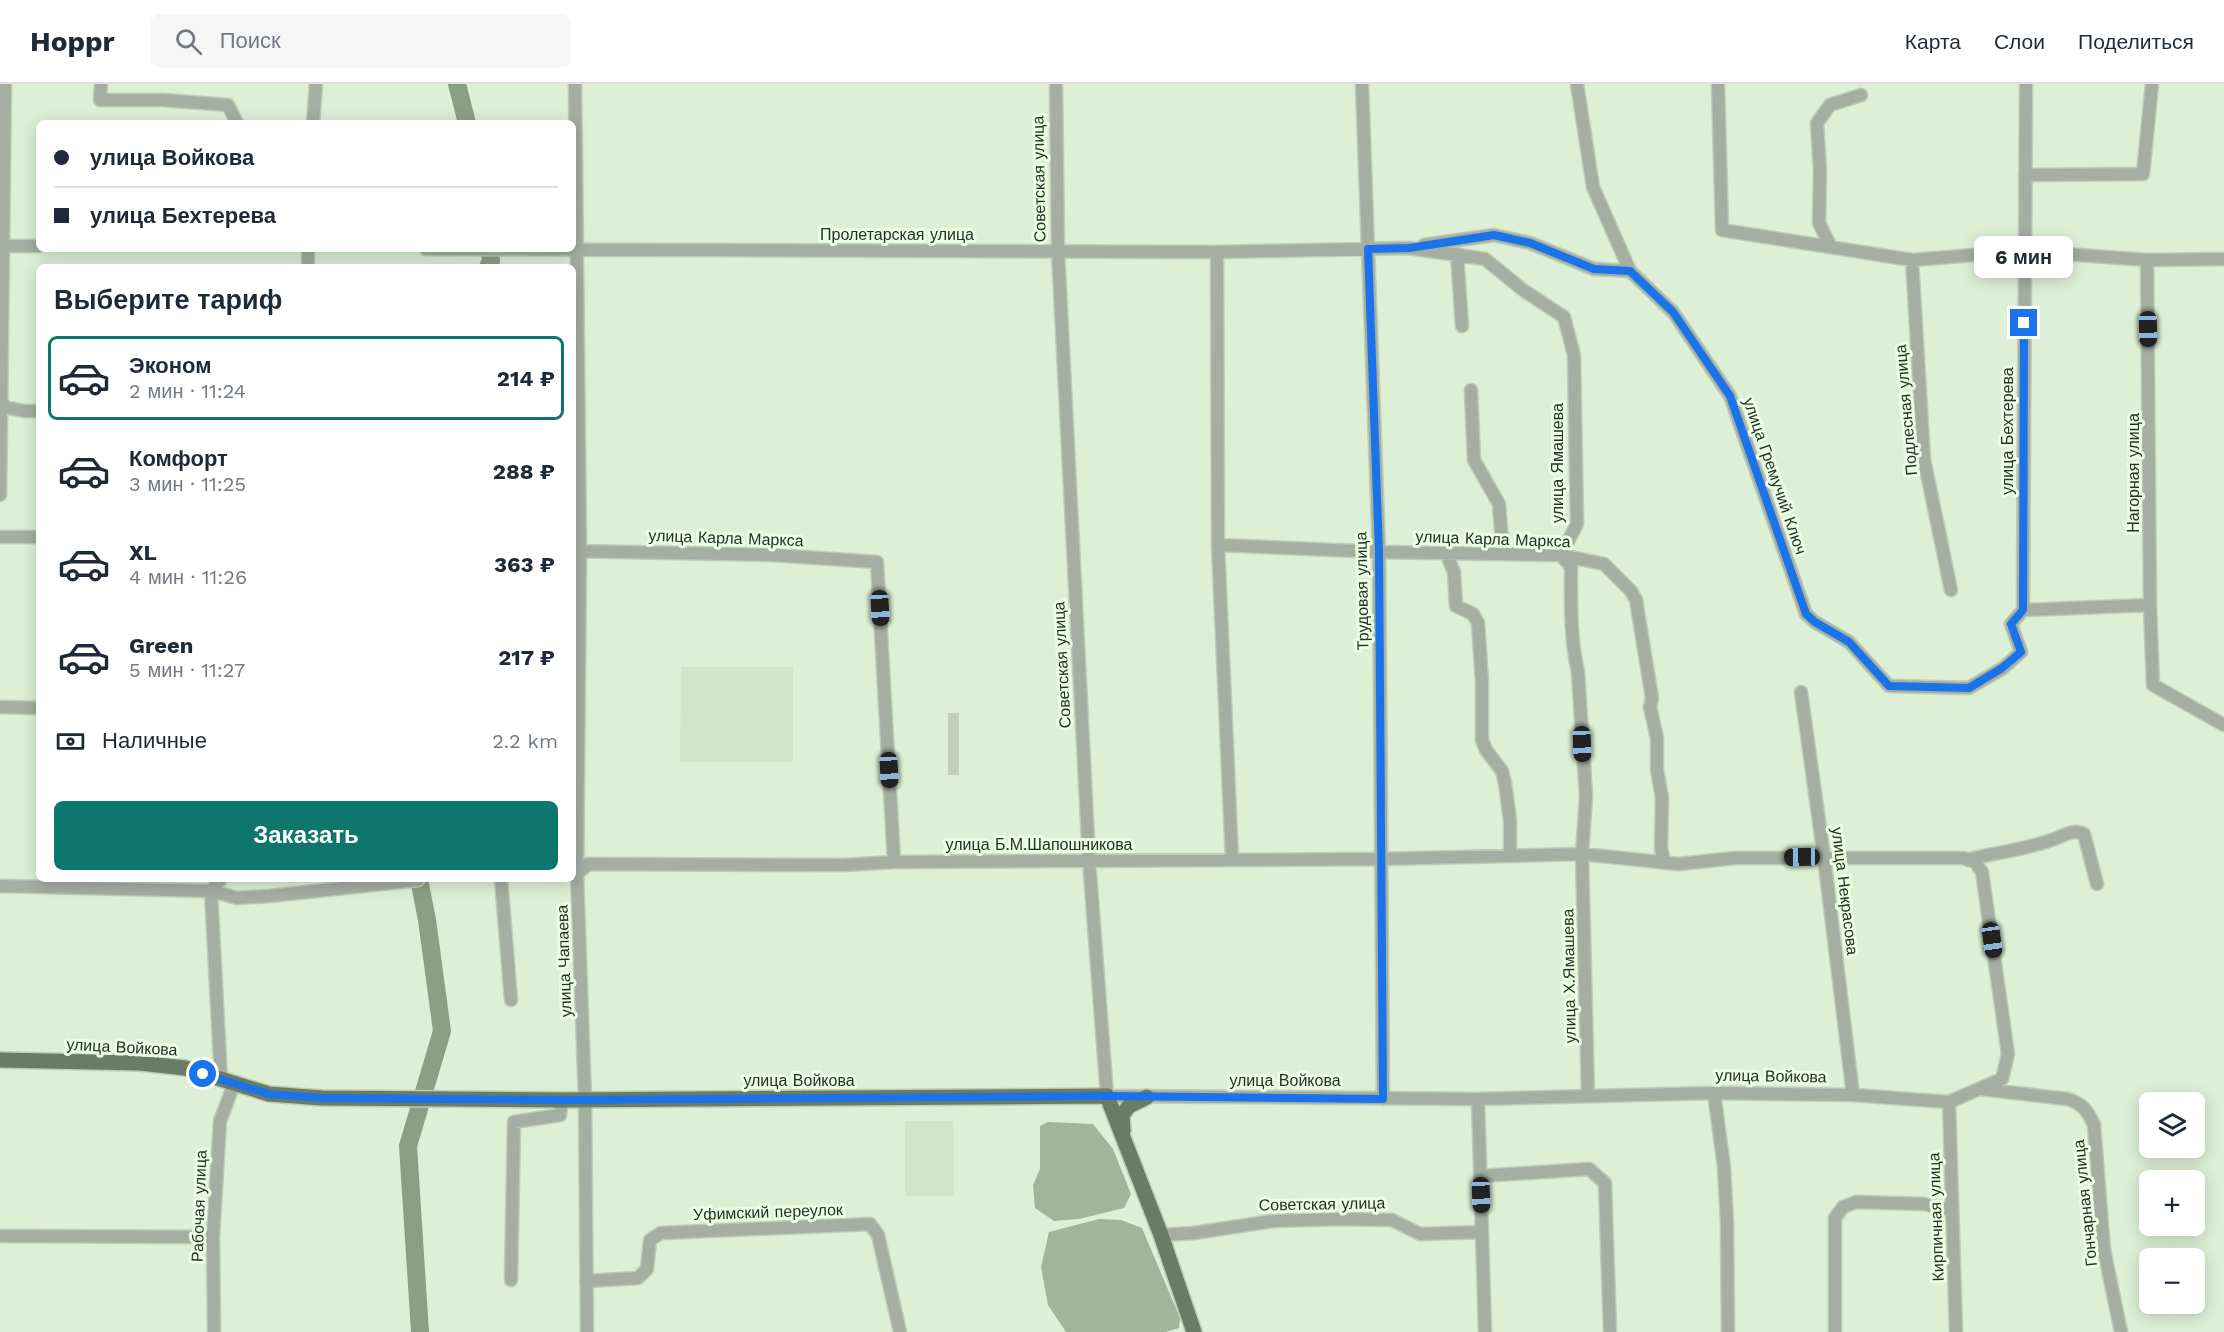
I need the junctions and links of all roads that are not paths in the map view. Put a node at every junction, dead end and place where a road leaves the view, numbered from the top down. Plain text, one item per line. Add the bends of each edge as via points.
1 (5, 84) edge
2 (101, 84) edge
3 (316, 84) edge
4 (575, 84) edge
5 (1056, 84) edge
6 (1362, 84) edge
7 (1576, 84) edge
8 (1718, 84) edge
9 (2026, 84) edge
10 (2152, 84) edge
11 (1861, 95) dead end
12 (236, 120) edge
13 (313, 120) edge
14 (576, 120) edge
15 (576, 139) edge
16 (2025, 176) junction
17 (1, 246) edge
18 (36, 246) edge
19 (1831, 247) junction
20 (1409, 248) junction
21 (1368, 249) junction
22 (578, 250) junction
23 (1058, 251) junction
24 (2024, 251) junction
25 (1217, 252) junction
26 (1457, 254) junction
27 (2224, 259) edge
28 (1912, 260) junction
29 (2147, 260) junction
30 (1630, 271) junction
31 (1462, 326) dead end
32 (1471, 390) dead end
33 (1, 400) edge
34 (36, 411) edge
35 (0, 495) edge
36 (0, 537) edge
37 (36, 537) edge
38 (1218, 545) junction
39 (577, 551) edge
40 (1379, 552) junction
41 (1446, 553) junction
42 (1503, 554) junction
43 (1561, 555) junction
44 (1951, 590) dead end
45 (2150, 605) junction
46 (2023, 610) junction
47 (1801, 692) dead end
48 (0, 707) edge
49 (36, 708) edge
50 (576, 712) edge
51 (2224, 725) edge
52 (1582, 854) junction
53 (1510, 855) junction
54 (1824, 856) junction
55 (1232, 859) junction
56 (1380, 859) junction
57 (1970, 859) junction
58 (1089, 860) junction
59 (894, 862) junction
60 (1665, 864) junction
61 (576, 873) edge
62 (399, 882) edge
63 (501, 882) edge
64 (575, 882) edge
65 (2097, 884) dead end
66 (212, 885) edge
67 (0, 886) edge
68 (510, 1000) dead end
69 (0, 1060) edge
70 (227, 1082) junction
71 (1980, 1088) junction
72 (1714, 1093) junction
73 (1853, 1095) junction
74 (1107, 1096) junction
75 (1588, 1096) junction
76 (1065, 1097) junction
77 (1147, 1097) junction
78 (1383, 1099) junction
79 (1478, 1099) junction
80 (562, 1100) junction
81 (585, 1100) junction
82 (1949, 1102) junction
83 (1123, 1137) junction
84 (1481, 1176) junction
85 (1952, 1211) junction
86 (1482, 1232) junction
87 (1161, 1234) junction
88 (0, 1236) edge
89 (213, 1237) junction
90 (511, 1280) dead end
91 (586, 1281) junction
92 (214, 1332) edge
93 (587, 1332) edge
94 (900, 1332) edge
95 (1194, 1332) edge
96 (1485, 1332) edge
97 (1610, 1332) edge
98 (1728, 1332) edge
99 (1835, 1332) edge
100 (1956, 1332) edge
101 (2121, 1332) edge

1 - 17 street
2 - 12 street via 100,100 228,105
3 - 13 street
4 - 14 street, улица Чапаева
5 - 23 street, Советская улица
6 - 21 street, Трудовая улица
7 - 30 street via 1593,187
8 - 19 street via 1722,230
9 - 16 street, улица Бехтерева
10 - 16 street via 2143,174
11 - 19 street via 1830,105 1817,123 1820,223
15 - 22 street, улица Чапаева
16 - 24 street, улица Бехтерева
17 - 18 street
17 - 33 street
19 - 28 street
20 - 21 street, улица Ямашева
20 - 26 street, улица Ямашева
20 - 30 street via 1494,235 1530,243 1594,269
21 - 25 street, Пролетарская улица
21 - 40 street, Трудовая улица
22 - 23 street, Пролетарская улица
22 - 39 street, улица Чапаева
23 - 25 street, Пролетарская улица
23 - 58 street, Советская улица
24 - 28 street
24 - 29 street
24 - 46 street, улица Бехтерева
25 - 38 street
26 - 31 street
26 - 43 street, улица Ямашева via 1485,260 1564,316 1574,355 1576,524
27 - 29 street
28 - 44 street, Подлесная улица via 1924,459
29 - 45 street, Нагорная улица
30 - 46 street, улица Гремучий Ключ via 1673,312 1730,396 1806,614 1849,642 1889,686 1969,688 2021,652 2011,624
32 - 42 street via 1474,460 1499,504
33 - 34 street via 5,407
33 - 35 street
36 - 37 street
38 - 40 street, улица Карла Маркса
38 - 55 street
39 - 50 street, улица Чапаева
39 - 59 street, улица Карла Маркса via 772,555 877,562
40 - 41 street, улица Карла Маркса
40 - 56 street, Трудовая улица
41 - 42 street, улица Карла Маркса
41 - 53 street via 1454,572 1456,606 1473,614 1478,623 1482,740 1502,771 1505,783
42 - 43 street, улица Карла Маркса
43 - 52 street via 1571,567 1570,610 1586,796
43 - 60 street, улица Карла Маркса via 1604,564 1636,600 1657,738 1661,849
45 - 46 street
45 - 51 street, Нагорная улица via 2153,685
47 - 54 street, улица Некрасова
48 - 49 street
52 - 53 street, улица Б.М.Шапошникова
52 - 60 street, улица Б.М.Шапошникова
52 - 75 street, улица Х.Ямашева
53 - 56 street, улица Б.М.Шапошникова
54 - 57 street, улица Б.М.Шапошникова
54 - 60 street, улица Б.М.Шапошникова
54 - 73 street, улица Некрасова
55 - 56 street, улица Б.М.Шапошникова
55 - 58 street, улица Б.М.Шапошникова
56 - 78 street, Трудовая улица
57 - 65 street, улица Б.М.Шапошникова via 2082,832
57 - 71 street, улица Войкова via 1982,872 2008,1054 2002,1079
58 - 59 street, улица Б.М.Шапошникова
58 - 74 street, Советская улица
59 - 61 street, улица Б.М.Шапошникова via 588,864
62 - 66 street via 237,898
63 - 68 street
64 - 81 street, улица Чапаева
66 - 67 street
66 - 70 street, Рабочая улица
69 - 70 main road, улица Войкова via 140,1063 185,1068
70 - 80 main road, улица Войкова via 269,1094 322,1098
70 - 89 street, Рабочая улица via 220,1121
71 - 82 street, улица Войкова
71 - 101 street, Гончарная улица via 2077,1101 2090,1115 2104,1250
72 - 73 street, улица Войкова
72 - 75 street, улица Войкова
72 - 98 street via 1728,1223
73 - 82 street, улица Войкова
74 - 76 main road, улица Войкова
74 - 77 street, улица Войкова
74 - 83 main road, Советская улица
75 - 79 street, улица Войкова
76 - 81 main road, улица Войкова
76 - 83 main road via 1106,1112
77 - 78 street, улица Войкова
77 - 83 main road via 1129,1106 1122,1115
78 - 79 street, улица Войкова
79 - 84 street
80 - 81 main road, улица Войкова
80 - 90 street via 560,1115 514,1122
81 - 91 street, улица Чапаева
82 - 85 street, Кирпичная улица
83 - 87 main road, Советская улица
84 - 86 street
84 - 97 street via 1589,1169 1605,1183
85 - 99 street via 1924,1204 1856,1202 1843,1207 1835,1218
85 - 100 street, Кирпичная улица
86 - 87 street, Советская улица via 1420,1234 1392,1220 1341,1219 1273,1221
86 - 96 street
87 - 95 main road, Советская улица
88 - 89 street
89 - 92 street, Рабочая улица
91 - 93 street, улица Чапаева
91 - 94 street, Уфимский переулок via 638,1278 647,1269 650,1240 661,1233 870,1224 878,1235

